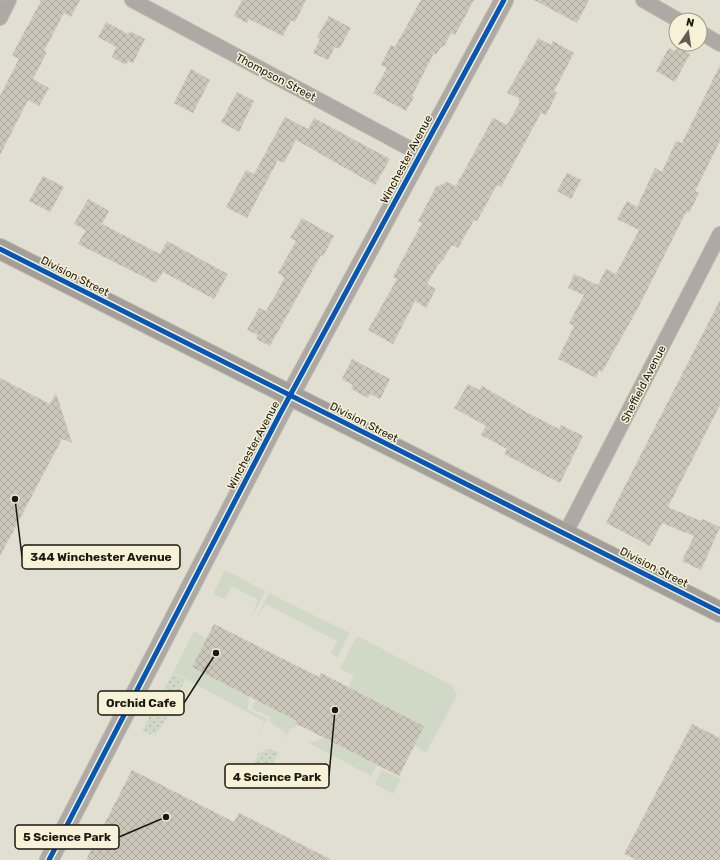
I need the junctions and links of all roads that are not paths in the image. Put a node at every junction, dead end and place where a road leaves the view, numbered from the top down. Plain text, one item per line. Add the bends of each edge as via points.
1 (9, 0) edge
2 (132, 0) edge
3 (504, 0) edge
4 (643, 0) edge
5 (668, 14) edge
6 (0, 18) edge
7 (708, 37) edge
8 (720, 44) edge
9 (420, 154) junction
10 (720, 234) edge
11 (0, 250) edge
12 (290, 396) junction
13 (565, 534) junction
14 (720, 612) edge
15 (49, 860) edge

1 - 6 street
2 - 9 street, Thompson Street
3 - 9 street, Winchester Avenue
4 - 5 street
7 - 8 street
9 - 12 street, Winchester Avenue
10 - 13 street, Sheffield Avenue
11 - 12 main road, Division Street
12 - 13 main road, Division Street
12 - 15 street, Winchester Avenue
13 - 14 main road, Division Street

